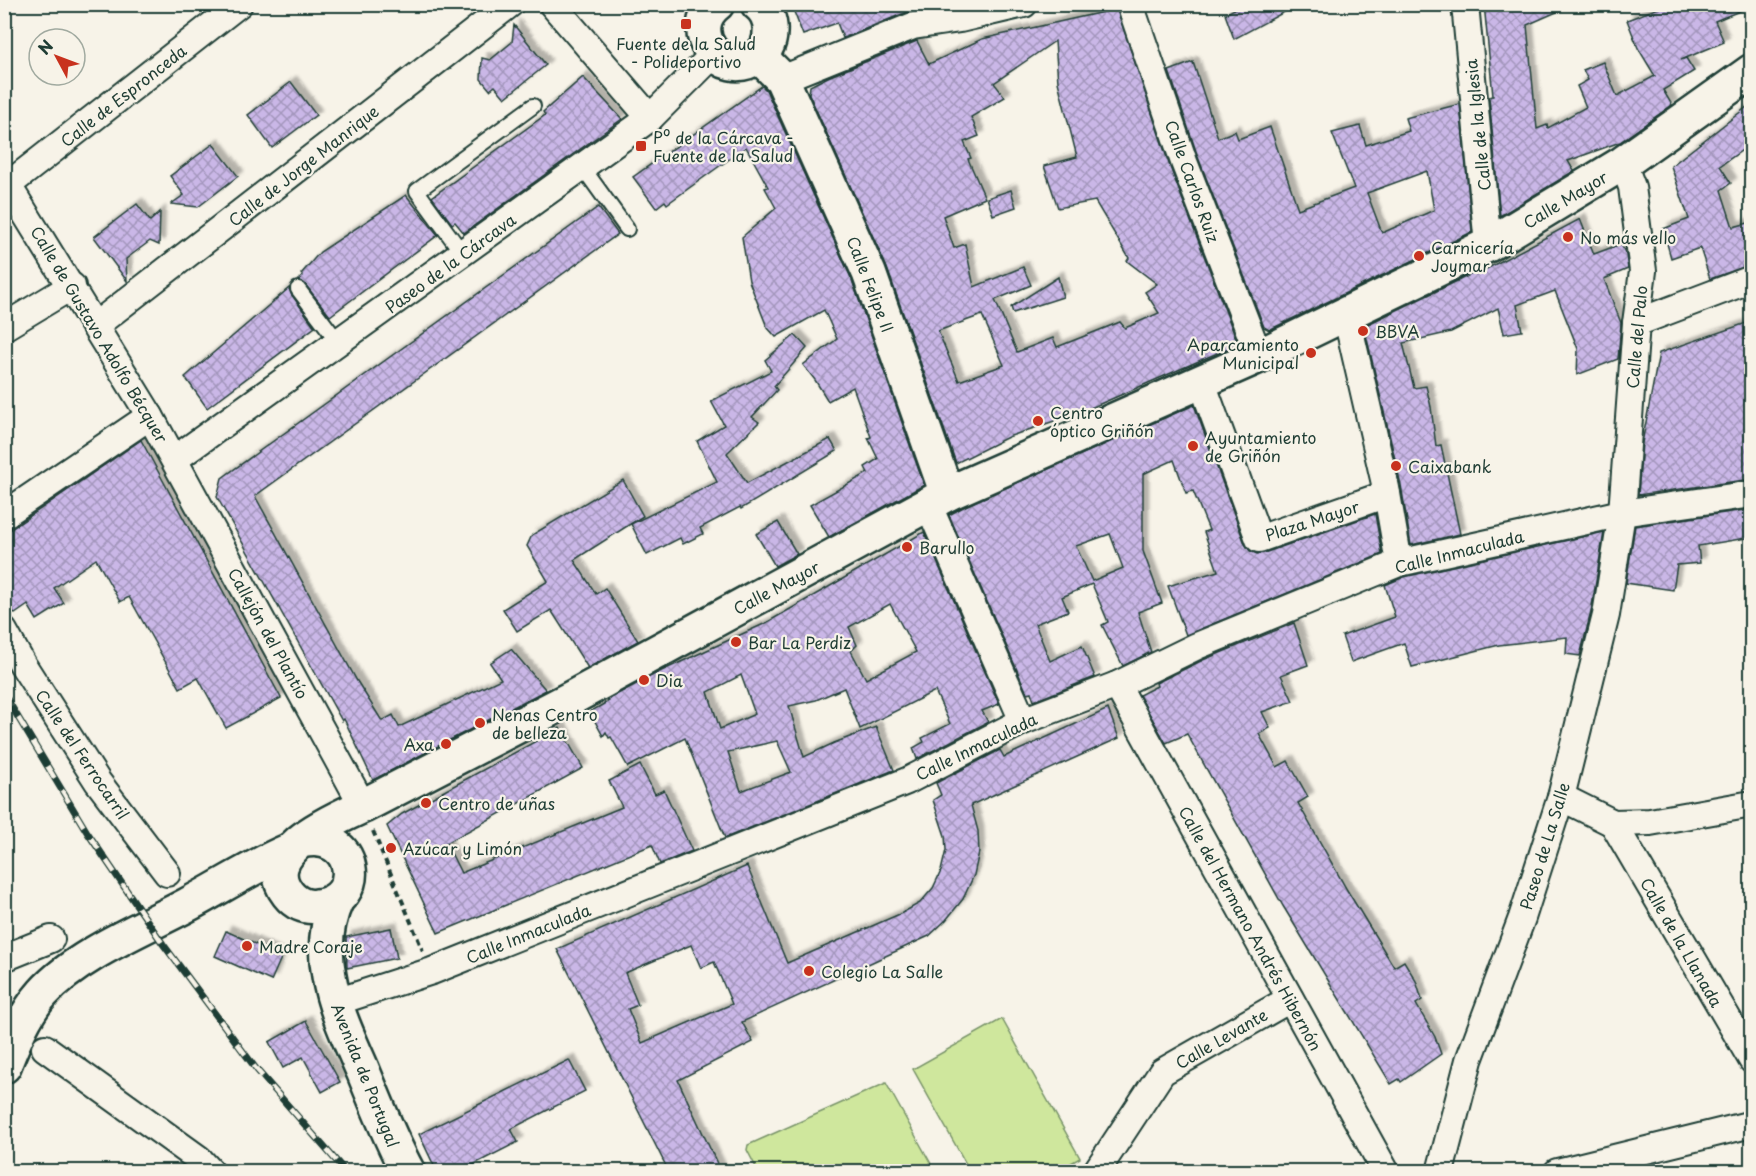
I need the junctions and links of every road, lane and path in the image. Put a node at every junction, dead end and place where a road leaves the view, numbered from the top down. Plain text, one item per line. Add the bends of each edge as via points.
1 (239, 4) edge
2 (510, 4) edge
3 (552, 4) edge
4 (717, 4) edge
5 (758, 4) edge
6 (1024, 4) edge
7 (1133, 4) edge
8 (1465, 4) edge
9 (958, 12) edge
10 (714, 54) junction
11 (759, 56) junction
12 (1752, 71) edge
13 (782, 79) junction
14 (533, 106) dead end
15 (650, 118) junction
16 (1623, 163) junction
17 (583, 168) junction
18 (6, 182) edge
19 (627, 229) dead end
20 (1488, 244) junction
21 (463, 254) junction
22 (1752, 279) edge
23 (72, 286) junction
24 (298, 289) dead end
25 (1339, 317) junction
26 (1636, 323) junction
27 (96, 325) junction
28 (4, 327) edge
29 (339, 343) junction
30 (1259, 356) junction
31 (1199, 381) junction
32 (150, 416) junction
33 (175, 459) junction
34 (1752, 494) edge
35 (1388, 495) junction
36 (938, 499) junction
37 (1622, 513) junction
38 (4, 515) edge
39 (1399, 564) junction
40 (4, 631) edge
41 (1117, 685) junction
42 (1023, 721) junction
43 (1561, 797) junction
44 (1752, 804) edge
45 (363, 806) junction
46 (1613, 823) junction
47 (294, 846) junction
48 (347, 860) junction
49 (167, 873) dead end
50 (210, 893) junction
51 (337, 899) junction
52 (296, 901) junction
53 (51, 939) dead end
54 (4, 958) edge
55 (432, 971) junction
56 (332, 989) junction
57 (1290, 999) junction
58 (1741, 1019) edge
59 (45, 1048) dead end
60 (1752, 1060) edge
61 (4, 1065) edge
62 (1752, 1124) edge
63 (211, 1172) edge
64 (408, 1172) edge
65 (1096, 1172) edge
66 (1386, 1172) edge
67 (1440, 1172) edge
68 (1557, 1172) edge

1 - 18 street, Calle de Espronceda
2 - 27 street, Calle de Jorge Manrique
3 - 15 street
4 - 10 street via 704,26 704,36
5 - 11 street via 770,27 770,38
6 - 9 street
7 - 30 street, Calle Carlos Ruiz via 1184,162
8 - 20 street, Calle de la Iglesia
9 - 13 street
10 - 11 street via 736,64
10 - 15 street, Paseo de la Cárcava
11 - 13 street
12 - 16 street, Calle Mayor
13 - 36 street, Calle Felipe II via 869,273
14 - 21 lane via 417,191
15 - 17 street, Paseo de la Cárcava
16 - 20 street, Calle Mayor
16 - 26 street, Calle del Palo via 1632,187 1643,271
17 - 19 lane
17 - 21 street, Paseo de la Cárcava
18 - 23 street, Calle de Gustavo Adolfo Bécquer
20 - 25 street, Calle Mayor
21 - 29 street, Paseo de la Cárcava
22 - 26 street
23 - 27 street, Calle de Gustavo Adolfo Bécquer
23 - 28 street
24 - 29 lane
25 - 30 street, Calle Mayor
25 - 35 street
26 - 37 street, Calle del Palo
27 - 32 street, Calle de Gustavo Adolfo Bécquer
29 - 33 street, Paseo de la Cárcava
30 - 31 street, Calle Mayor
31 - 35 street, Plaza Mayor via 1259,539
31 - 36 street, Calle Mayor
32 - 33 street, Calle de Gustavo Adolfo Bécquer
32 - 38 street
33 - 45 street, Callejón del Plantío
34 - 37 street, Calle Inmaculada
35 - 39 street
36 - 42 street
36 - 45 street, Calle Mayor via 568,700
37 - 39 street, Calle Inmaculada
37 - 43 street, Paseo de La Salle via 1606,615
39 - 41 street, Calle Inmaculada via 1197,646
40 - 49 street, Calle del Ferrocarril via 98,782
41 - 42 street, Calle Inmaculada
41 - 57 street, Calle del Hermano Andrés Hibernón
42 - 55 street, Calle Inmaculada via 907,781
43 - 46 street
43 - 67 street, Paseo de La Salle via 1522,918 1469,1060
44 - 46 street via 1650,822
45 - 47 street, Calle Mayor via 331,820
45 - 48 street via 355,822
45 - 55 path
46 - 58 street, Calle de la Llanada
47 - 48 street via 312,838 327,840
47 - 50 street, Calle Mayor
47 - 52 street via 282,861 280,877
48 - 51 street via 347,884
50 - 52 street via 261,886
50 - 61 street, Calle Mayor via 72,966 42,994 17,1033
51 - 52 street via 311,907
51 - 56 street via 329,918 326,949
52 - 56 street
53 - 54 street
55 - 56 street, Calle Inmaculada
56 - 64 street, Avenida de Portugal
57 - 65 street, Calle Levante via 1162,1072
57 - 66 street, Calle del Hermano Andrés Hibernón
58 - 60 street, Calle de la Llanada
59 - 63 street via 199,1159
62 - 68 street

